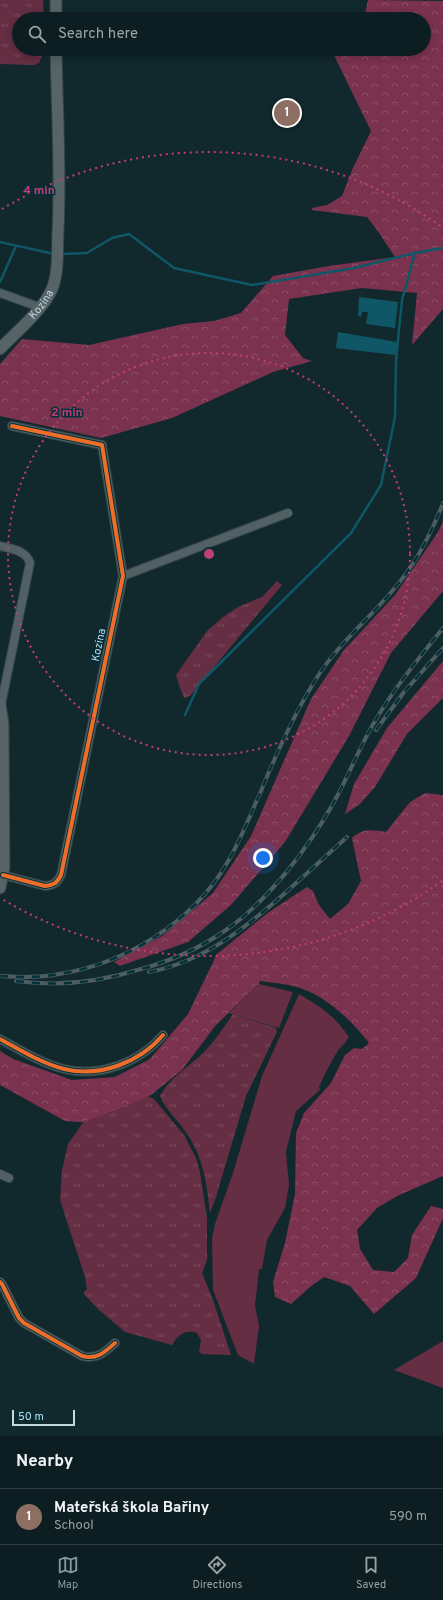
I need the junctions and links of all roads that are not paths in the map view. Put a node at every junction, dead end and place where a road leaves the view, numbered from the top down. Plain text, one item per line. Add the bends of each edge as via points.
1 (56, 0) edge
2 (56, 12) edge
3 (56, 56) edge
4 (1, 293) edge
5 (39, 307) junction
6 (0, 349) edge
7 (12, 426) dead end
8 (288, 513) dead end
9 (0, 546) edge
10 (122, 576) junction
11 (0, 704) edge
12 (4, 875) junction
13 (0, 888) edge
14 (163, 1034) dead end
15 (0, 1039) edge
16 (0, 1174) edge
17 (9, 1178) dead end
18 (0, 1282) edge
19 (115, 1343) dead end

1 - 2 main road
3 - 5 main road, Kozina via 60,179 57,248 52,289
4 - 5 street
5 - 6 main road, Kozina
7 - 10 street, Kozina via 102,444
8 - 10 street
9 - 11 street via 25,554 30,563
10 - 12 street, Kozina via 61,875 57,883 46,886
11 - 12 main road via 3,722
12 - 13 main road
14 - 15 street via 149,1050 119,1066 86,1071 63,1069
16 - 17 street
18 - 19 street via 24,1323 82,1356 96,1357

